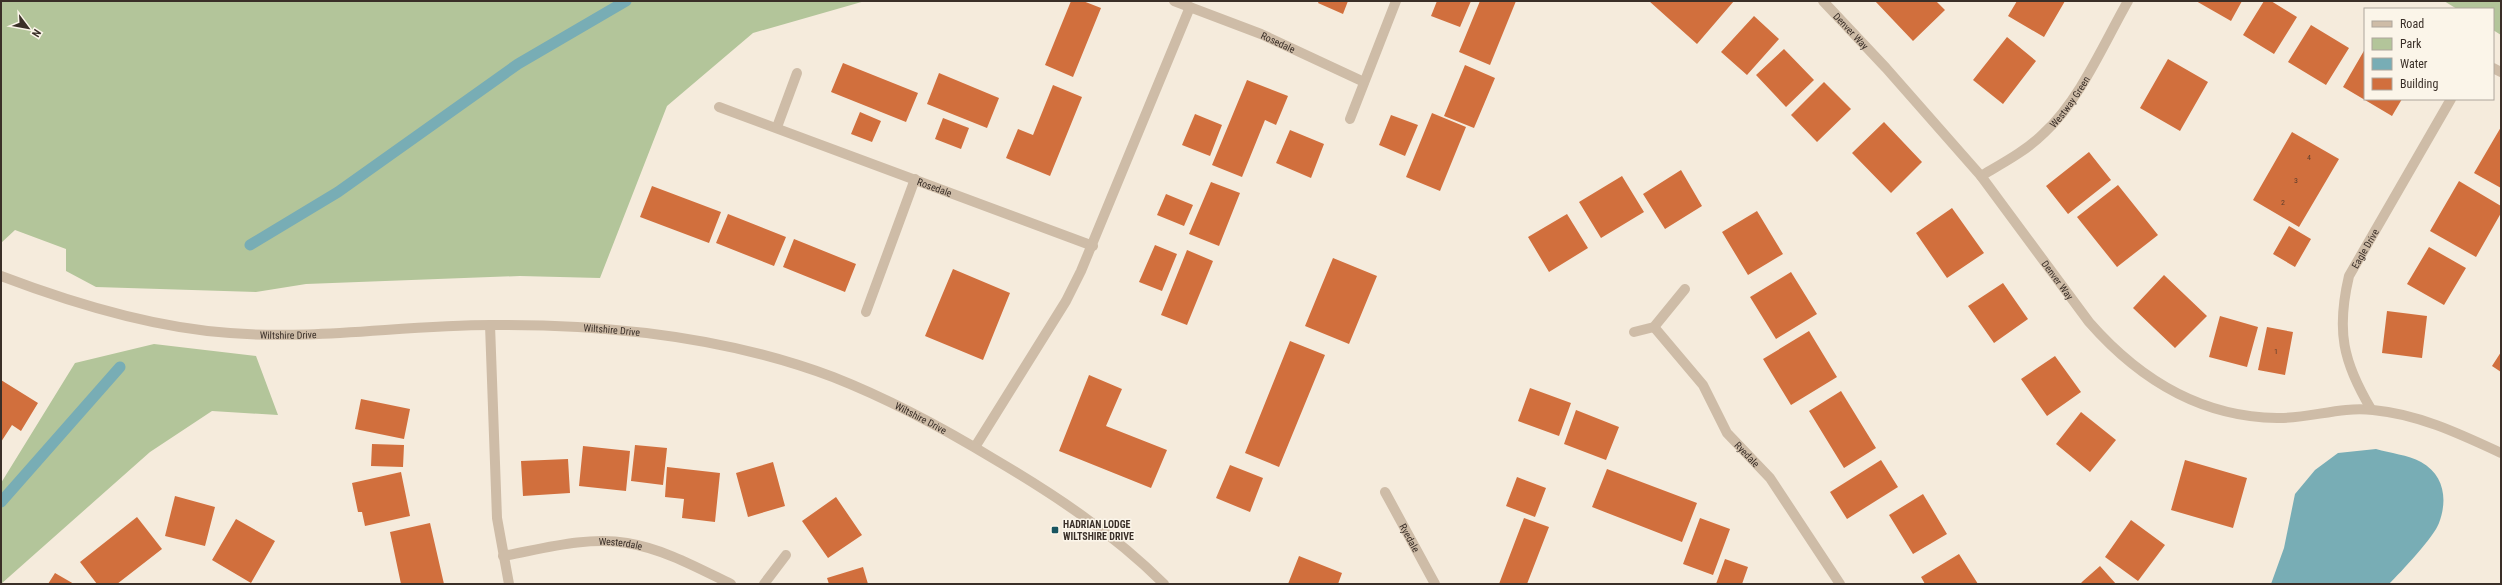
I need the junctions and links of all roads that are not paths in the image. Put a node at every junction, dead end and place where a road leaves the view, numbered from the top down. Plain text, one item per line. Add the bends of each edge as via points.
1 (1174, 1) edge
2 (1396, 1) edge
3 (1823, 1) edge
4 (2128, 1) edge
5 (1190, 7) junction
6 (797, 73) dead end
7 (1364, 82) junction
8 (2450, 100) edge
9 (719, 107) dead end
10 (1350, 119) dead end
11 (778, 127) junction
12 (1981, 176) junction
13 (915, 178) junction
14 (1093, 246) junction
15 (1, 276) edge
16 (1685, 289) dead end
17 (866, 312) dead end
18 (490, 324) junction
19 (1654, 327) junction
20 (1634, 332) dead end
21 (2371, 409) junction
22 (975, 447) junction
23 (2501, 453) edge
24 (1384, 492) dead end
25 (786, 555) dead end
26 (503, 556) junction
27 (509, 584) edge
28 (731, 584) edge
29 (764, 584) edge
30 (1164, 584) edge
31 (1435, 584) edge
32 (1840, 584) edge

1 - 5 street, Rosedale
2 - 7 street
3 - 12 street, Denver Way
4 - 12 street, Westway Green via 2060,117 2025,150
5 - 7 street, Rosedale via 1261,34
5 - 14 street
6 - 11 street
7 - 10 street
8 - 21 street, Eagle Drive via 2349,276 2344,298 2344,344 2353,378
9 - 11 street, Rosedale
11 - 13 street, Rosedale
12 - 21 street, Denver Way via 2089,322 2134,368 2160,385 2190,401 2220,410 2269,417
13 - 14 street, Rosedale
13 - 17 street
14 - 22 street via 1066,301
15 - 18 street, Wiltshire Drive via 101,309 227,333 280,335
16 - 19 street
18 - 22 street, Wiltshire Drive via 568,326 626,331 684,338 770,357 833,377 874,395
18 - 26 street via 497,518
19 - 20 street
19 - 32 street, Ryedale via 1703,385 1727,433 1770,478
21 - 23 street, Denver Way via 2433,423
22 - 30 street, Wiltshire Drive via 1048,491 1136,557
24 - 31 street, Ryedale
25 - 29 street
26 - 27 street
26 - 28 street, Westerdale via 572,544 604,541 626,543 668,554

